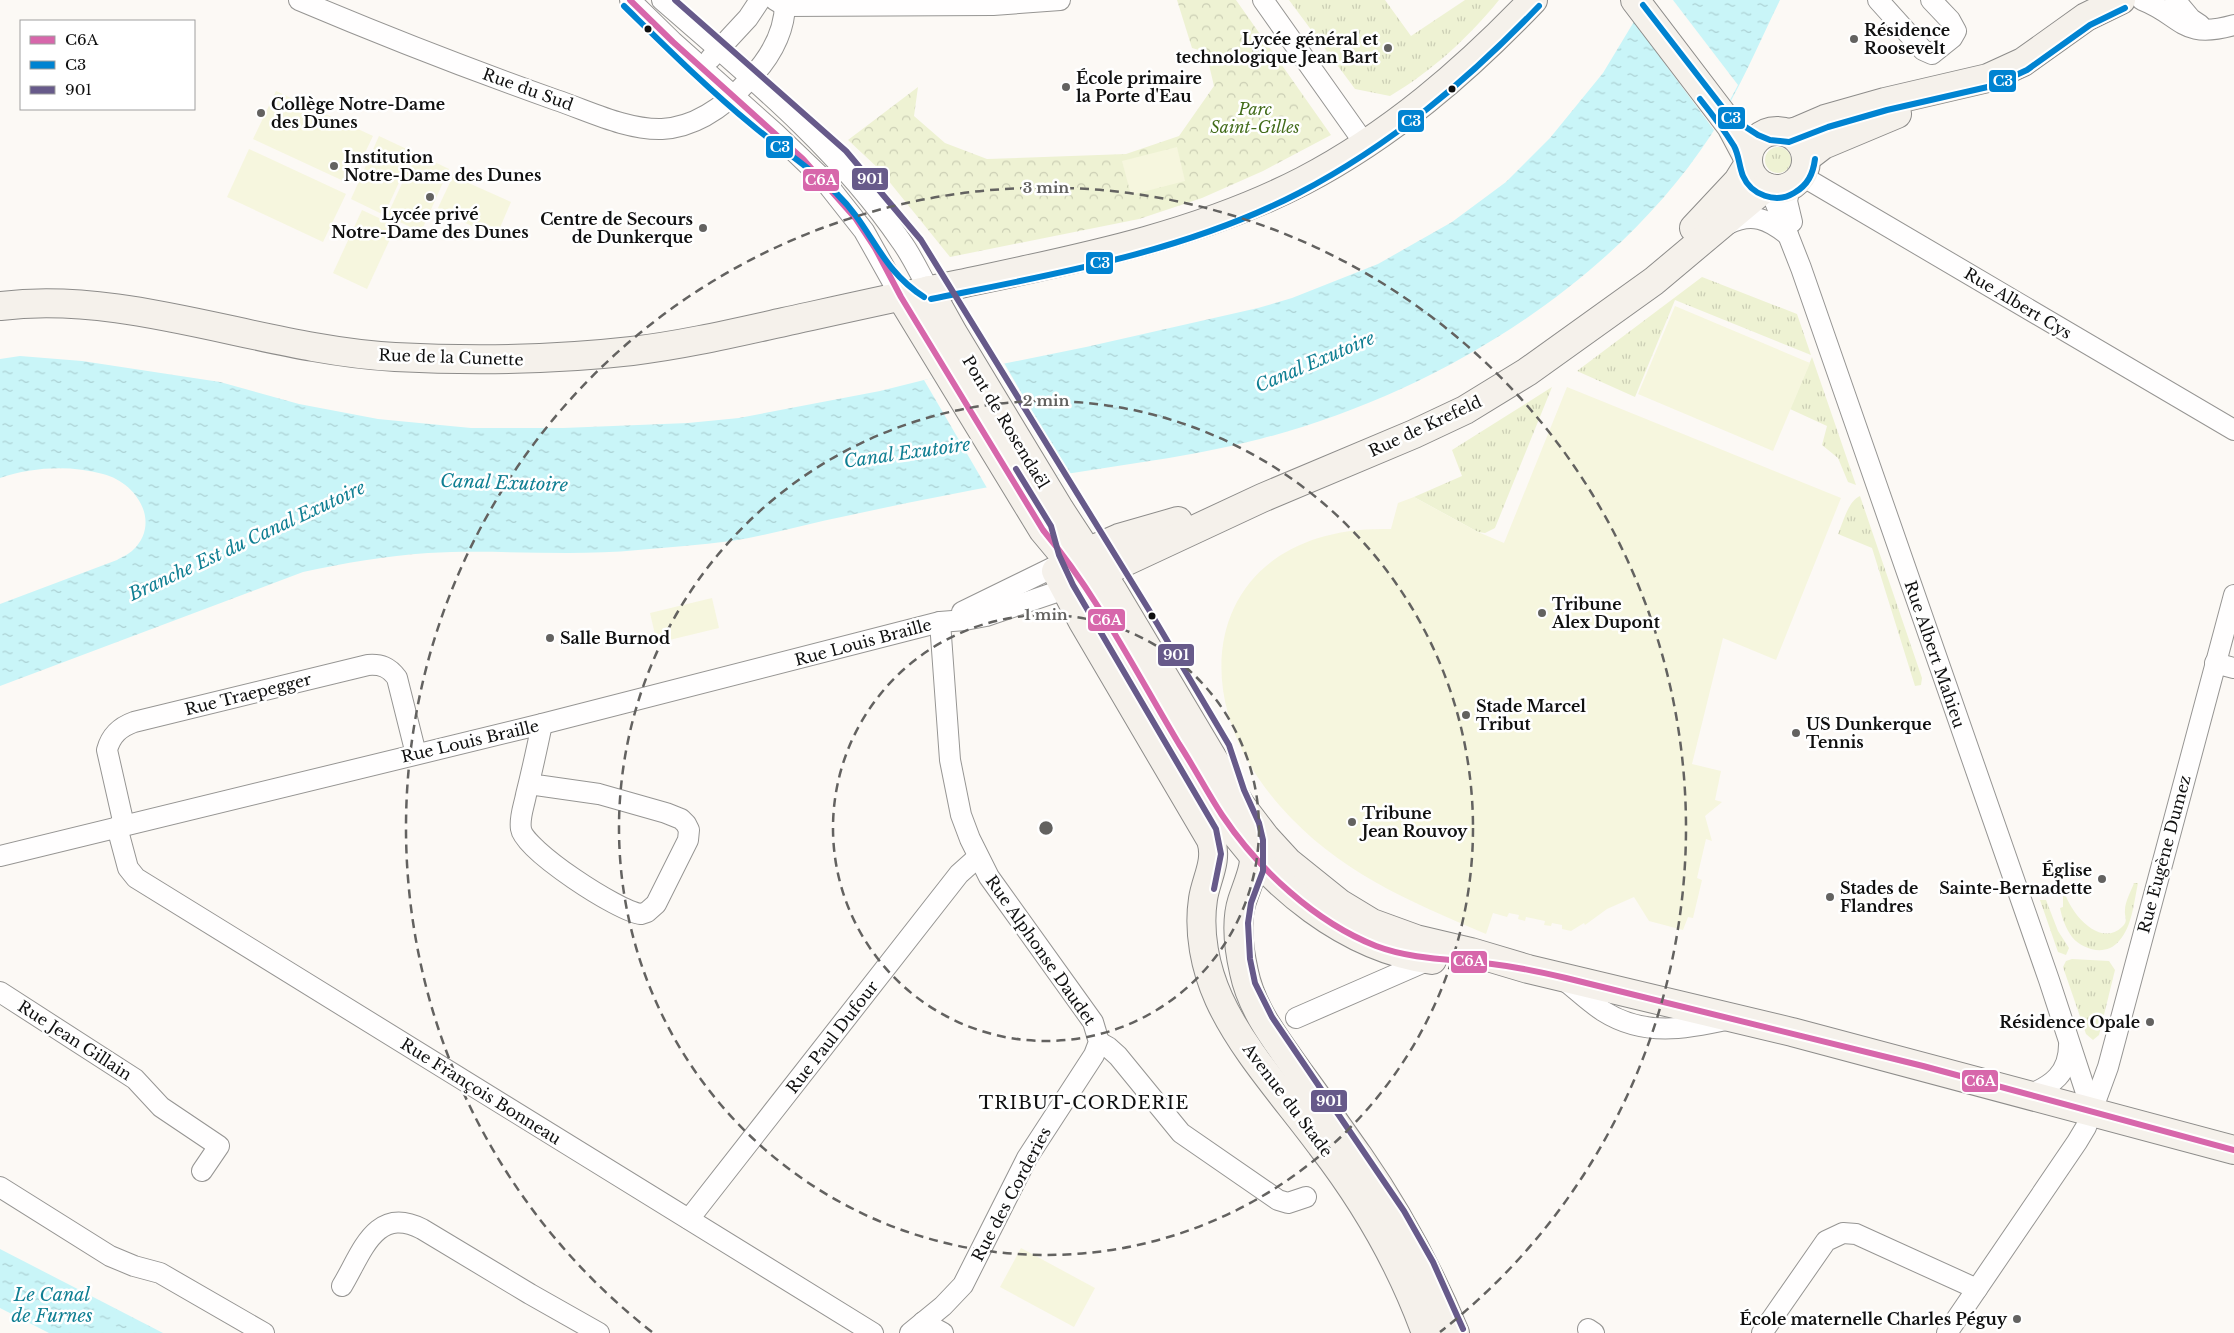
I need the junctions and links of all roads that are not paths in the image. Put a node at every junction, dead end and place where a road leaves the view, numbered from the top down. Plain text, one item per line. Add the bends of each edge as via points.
1 (299, 0) edge
2 (630, 0) edge
3 (662, 0) edge
4 (760, 0) edge
5 (1060, 0) edge
6 (1262, 0) edge
7 (1635, 0) edge
8 (1650, 0) edge
9 (1878, 0) edge
10 (1931, 0) edge
11 (2091, 0) edge
12 (2121, 0) edge
13 (2142, 0) edge
14 (2175, 0) edge
15 (782, 2) edge
16 (994, 3) edge
17 (1525, 6) edge
18 (2234, 25) edge
19 (2208, 29) junction
20 (2061, 35) junction
21 (719, 50) junction
22 (702, 68) junction
23 (751, 78) junction
24 (1975, 82) junction
25 (734, 96) junction
26 (1738, 121) junction
27 (1780, 132) junction
28 (775, 133) junction
29 (1365, 144) junction
30 (1748, 162) junction
31 (1787, 179) junction
32 (1715, 231) junction
33 (1788, 235) junction
34 (1801, 268) junction
35 (929, 290) junction
36 (901, 296) junction
37 (0, 306) edge
38 (1602, 317) junction
39 (941, 338) junction
40 (2234, 430) edge
41 (1052, 520) junction
42 (1076, 570) junction
43 (2234, 595) edge
44 (940, 622) junction
45 (2225, 665) edge
46 (549, 722) junction
47 (416, 754) junction
48 (535, 785) junction
49 (1240, 804) junction
50 (121, 826) junction
51 (0, 856) edge
52 (978, 857) junction
53 (1255, 857) junction
54 (1212, 870) junction
55 (1294, 881) junction
56 (1240, 911) junction
57 (1434, 952) junction
58 (0, 992) edge
59 (1296, 1018) dead end
60 (2069, 1041) junction
61 (1098, 1042) junction
62 (2028, 1095) junction
63 (2092, 1111) junction
64 (2234, 1150) edge
65 (202, 1170) dead end
66 (0, 1187) edge
67 (1306, 1197) dead end
68 (689, 1220) junction
69 (342, 1286) dead end
70 (1977, 1289) junction
71 (916, 1328) edge
72 (264, 1333) edge
73 (599, 1333) edge
74 (873, 1333) edge
75 (943, 1333) edge
76 (1426, 1333) edge
77 (1455, 1333) edge
78 (1762, 1333) edge
79 (1947, 1333) edge

1 - 25 street, Rue du Sud via 486,75 636,126 663,129 681,126 705,116
2 - 22 street
3 - 21 street
4 - 21 street
5 - 16 street
6 - 29 street
7 - 26 main road
8 - 26 main road via 1730,104
9 - 10 street via 1923,50 1932,54 1956,31
11 - 20 main road
12 - 20 main road via 2092,14
13 - 19 street via 2187,27
14 - 19 street via 2190,20
15 - 16 street
15 - 23 street, Rue du Sud via 774,49
17 - 29 main road, Rue de la Cunette via 1458,74
18 - 19 street
20 - 24 main road via 2014,67
21 - 22 street
21 - 23 street
22 - 25 street
23 - 25 street, Rue du Sud
23 - 35 street via 808,130 872,204 901,241
24 - 27 main road via 1825,119 1797,132
24 - 31 main road, Rue de Krefeld via 1823,145
25 - 28 street
26 - 27 main road
26 - 30 main road
27 - 30 main road via 1756,140 1750,149
27 - 31 main road via 1800,142
28 - 35 street via 814,161 848,192 872,223 900,270
28 - 36 street via 823,179 856,219
29 - 35 main road, Rue de la Cunette via 1289,188 1210,221 1126,247
30 - 31 main road via 1755,180
30 - 38 main road, Rue de Krefeld via 1738,182
31 - 32 main road, Rue de Krefeld
31 - 33 street, Rue Albert Mahieu
31 - 34 street, Rue Albert Mahieu via 1787,205
31 - 40 street, Rue Albert Cys
32 - 33 street, Rue de Krefeld via 1738,220 1755,217 1772,222
32 - 38 main road, Rue de Krefeld via 1661,276
33 - 34 street, Rue Albert Mahieu
34 - 60 street, Rue Albert Mahieu
35 - 36 main road, Rue de la Cunette
35 - 39 main road
36 - 37 main road, Rue de la Cunette via 678,344 615,353 511,360 360,353 85,303
36 - 39 main road
38 - 42 main road, Rue de Krefeld via 1527,372 1465,410 1262,498 1128,535
39 - 41 main road, Pont de Rosendaël
41 - 42 main road
41 - 42 main road
42 - 44 street, Rue Louis Braille
42 - 49 main road
42 - 53 main road via 1222,816
42 - 54 main road, Avenue du Stade via 1205,826 1213,846
43 - 45 street, Rue Eugène Dumez
44 - 46 street, Rue Louis Braille
44 - 52 street, Rue Alphonse Daudet via 950,760 961,814
45 - 63 street, Rue Eugène Dumez via 2108,1067
46 - 47 street, Rue Louis Braille
46 - 48 street
47 - 50 street, Rue Louis Braille
47 - 50 street, Rue Traepegger via 398,678 380,665 368,665 162,715 122,727 108,744
48 - 48 street via 521,822 522,833 529,843 581,883 625,910 640,914 651,910 688,840 686,824 638,804
49 - 53 main road, Avenue du Stade via 1251,826
49 - 55 main road
50 - 51 street, Rue Louis Braille
50 - 68 street, Rue François Bonneau via 128,868 136,878
52 - 61 street, Rue Alphonse Daudet via 1093,1022
52 - 68 street, Rue Paul Dufour via 959,874
53 - 54 main road via 1231,860
53 - 55 main road via 1274,859
53 - 56 main road, Avenue du Stade
54 - 76 main road, Avenue du Stade via 1203,898 1202,932 1209,971 1220,1000 1252,1053 1364,1204 1404,1280
55 - 56 main road via 1261,888
55 - 57 main road
56 - 77 main road, Avenue du Stade via 1241,960 1247,986 1259,1013 1392,1208 1425,1266
57 - 59 street
57 - 62 main road via 1528,969 1734,1018
58 - 65 street, Rue Jean Gillain via 135,1079 167,1112 219,1146
60 - 62 street, Rue Albert Mahieu via 2067,1063 2061,1075
60 - 63 street, Rue Albert Mahieu
61 - 67 street, Rue Alphonse Daudet via 1118,1056 1168,1119 1188,1138 1278,1200 1288,1203
61 - 71 street, Rue des Corderies via 1094,1055 1027,1158 962,1285 950,1300
62 - 63 main road
63 - 64 main road
63 - 70 street, Rue Eugène Dumez via 2077,1142
66 - 72 street via 110,1256 160,1273
68 - 74 street, Rue François Bonneau
69 - 73 street via 378,1228 389,1222 408,1222
70 - 78 street via 1856,1234 1843,1233 1826,1241
70 - 79 street, Rue Eugène Dumez
71 - 75 street

